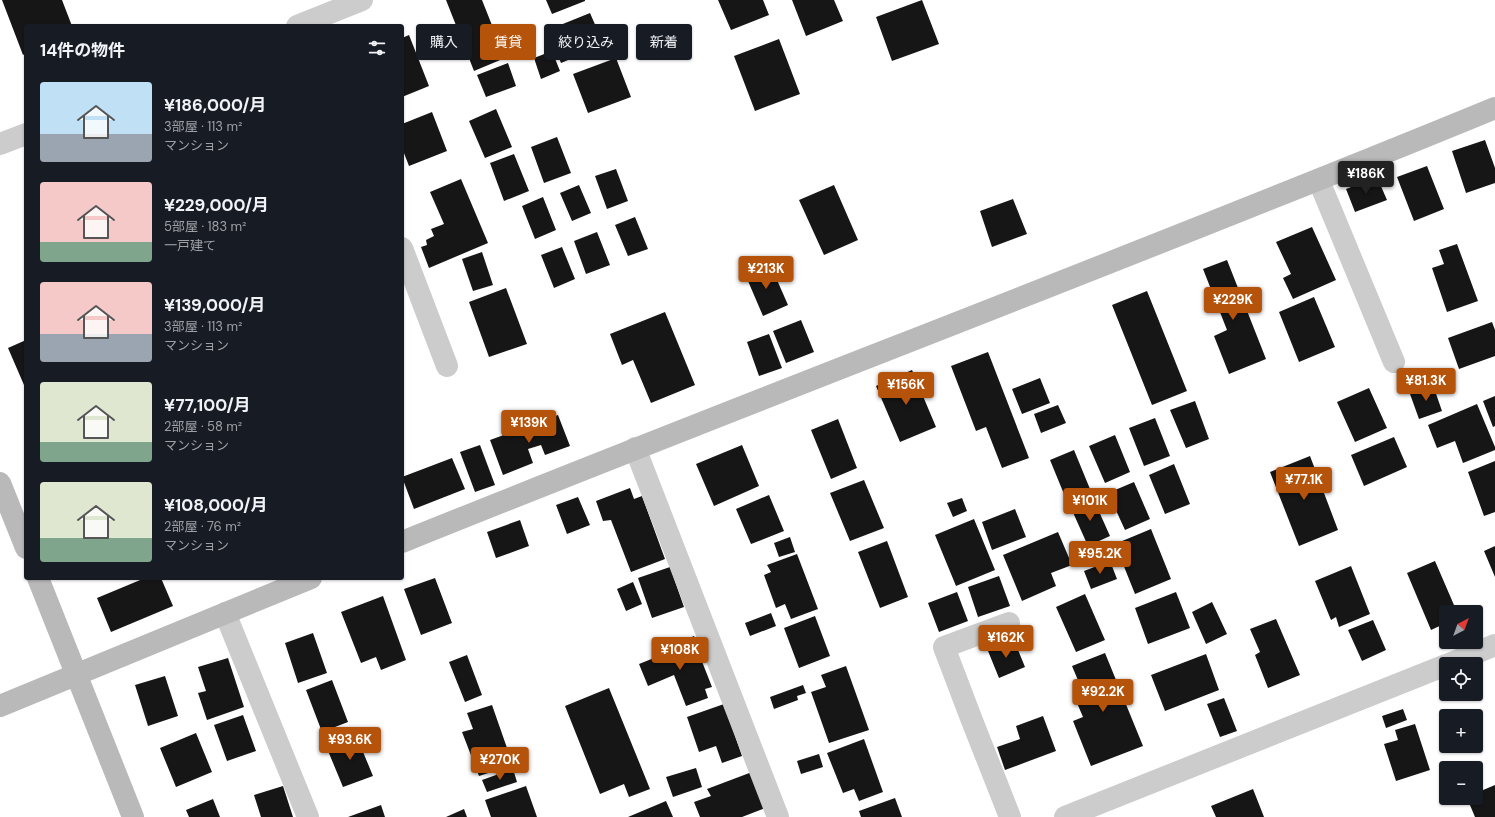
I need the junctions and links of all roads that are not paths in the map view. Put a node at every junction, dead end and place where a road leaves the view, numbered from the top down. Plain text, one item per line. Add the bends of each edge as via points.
1 (362, 0) edge
2 (309, 24) edge
3 (1495, 108) edge
4 (24, 135) edge
5 (0, 144) edge
6 (1319, 181) junction
7 (404, 253) edge
8 (1394, 362) dead end
9 (447, 366) dead end
10 (635, 448) junction
11 (0, 483) edge
12 (404, 541) edge
13 (24, 543) edge
14 (39, 580) edge
15 (307, 580) edge
16 (224, 613) junction
17 (1009, 623) dead end
18 (1495, 646) edge
19 (1466, 657) edge
20 (1439, 667) edge
21 (77, 675) junction
22 (0, 706) edge
23 (133, 817) edge
24 (308, 817) edge
25 (778, 817) edge
26 (1010, 817) edge
27 (1065, 817) edge

1 - 2 street
3 - 6 street
4 - 5 street
6 - 8 street
6 - 10 street
7 - 9 street
10 - 12 street
10 - 25 street
11 - 13 street
14 - 21 street
15 - 16 street
16 - 21 street
16 - 24 street
17 - 26 street via 944,647
18 - 19 street
20 - 27 street
21 - 22 street
21 - 23 street

